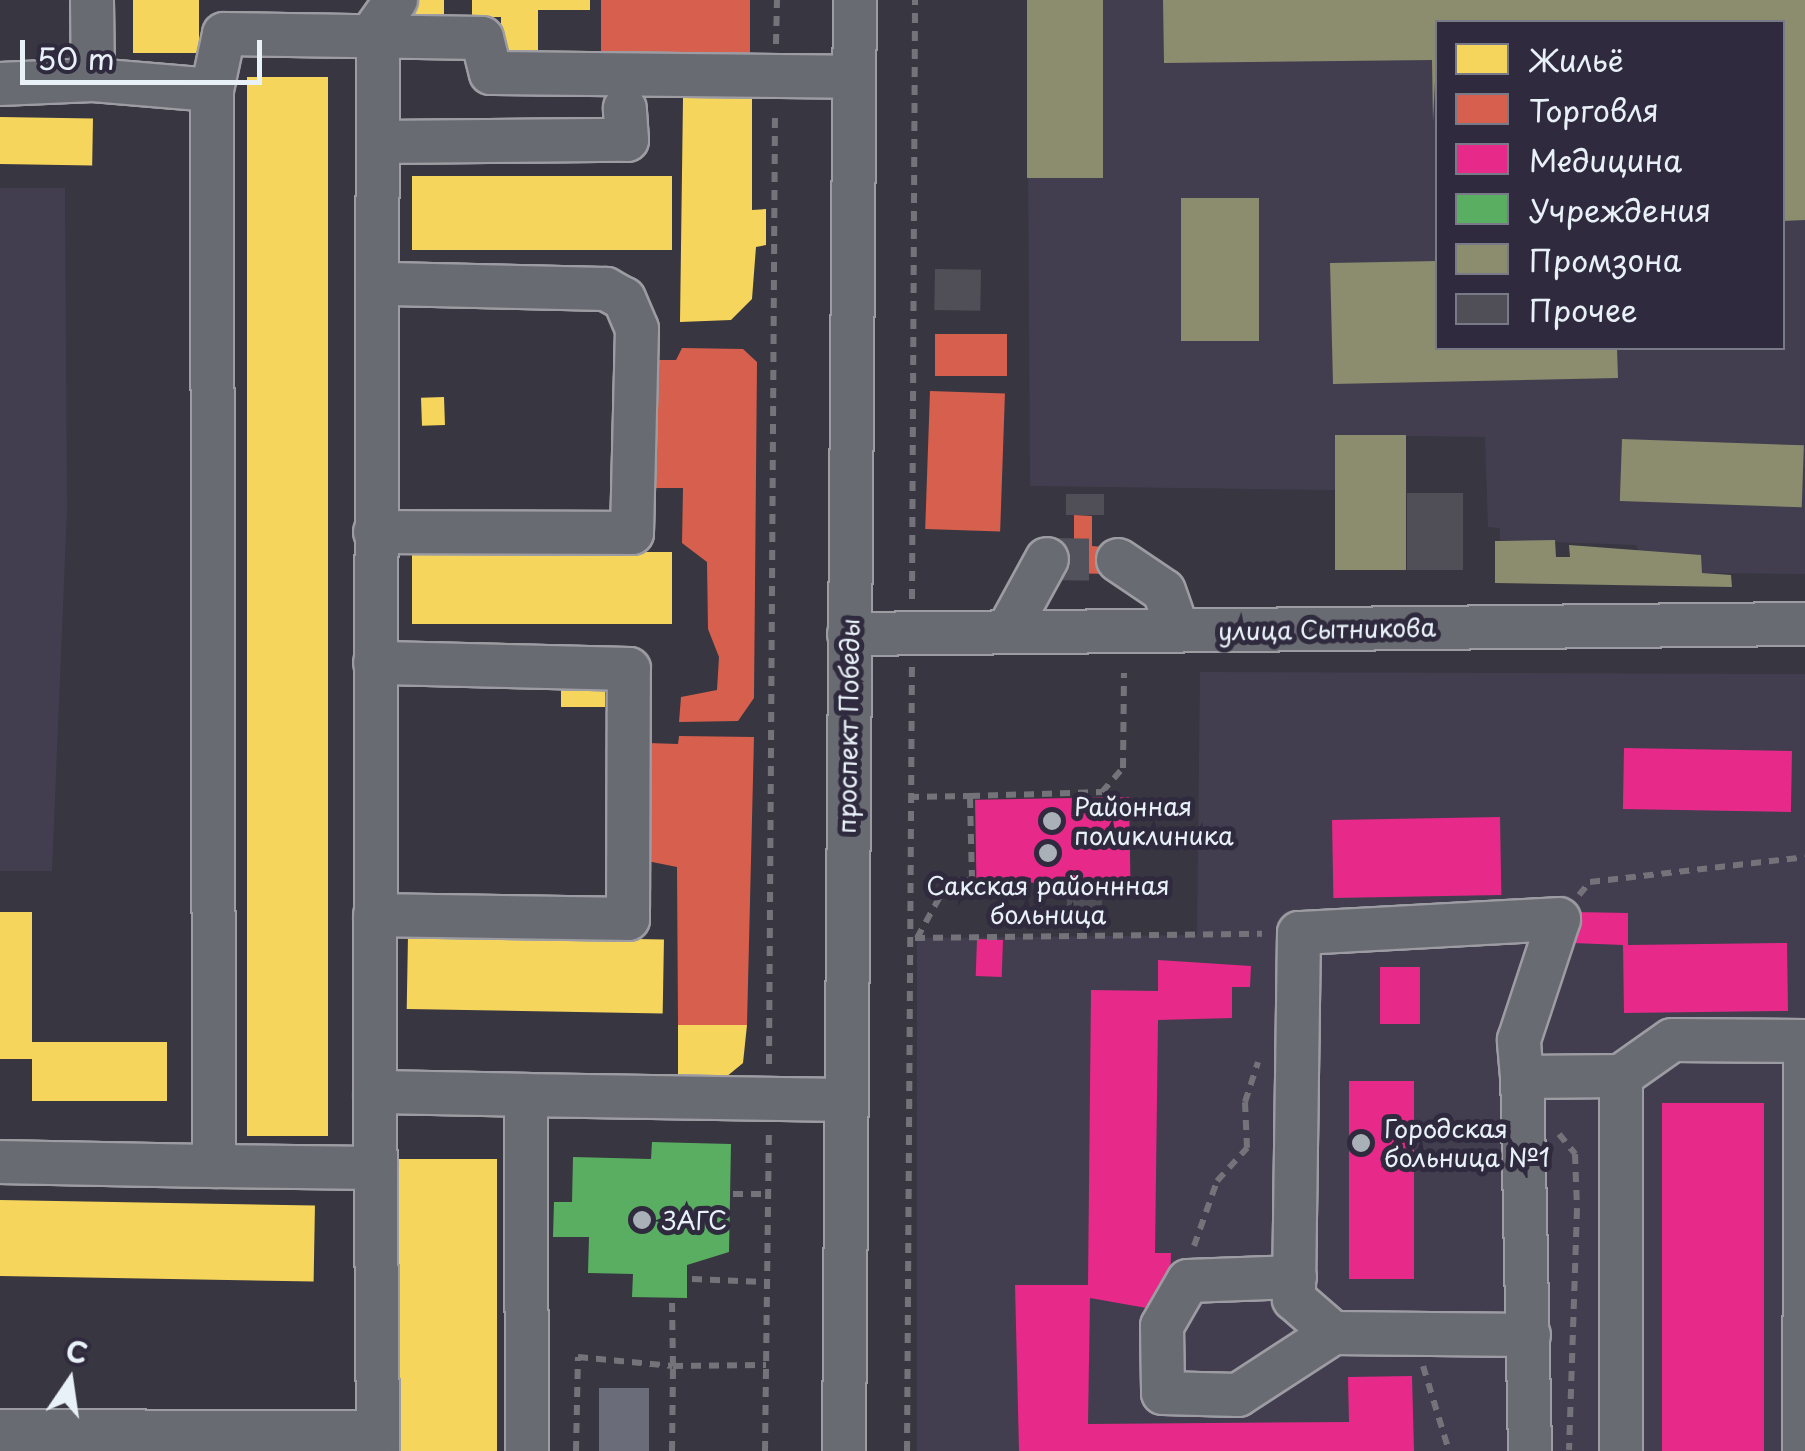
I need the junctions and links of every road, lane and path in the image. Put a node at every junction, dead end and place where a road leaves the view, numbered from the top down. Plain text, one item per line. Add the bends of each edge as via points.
1 (92, 0) edge
2 (777, 0) edge
3 (854, 0) edge
4 (915, 0) edge
5 (387, 17) edge
6 (775, 76) junction
7 (854, 77) junction
8 (93, 80) junction
9 (0, 84) edge
10 (212, 90) junction
11 (625, 108) dead end
12 (378, 142) junction
13 (378, 284) junction
14 (375, 532) junction
15 (1047, 559) dead end
16 (1118, 560) tunnel mouth
17 (1805, 624) edge
18 (1178, 631) junction
19 (1008, 632) junction
20 (912, 633) junction
21 (849, 634) junction
22 (375, 663) junction
23 (1124, 673) dead end
24 (970, 796) junction
25 (909, 797) junction
26 (1805, 857) edge
27 (375, 914) junction
28 (1559, 919) junction
29 (1298, 934) junction
30 (912, 938) junction
31 (1261, 1054) dead end
32 (1621, 1076) junction
33 (1523, 1091) junction
34 (375, 1092) junction
35 (526, 1096) junction
36 (841, 1100) junction
37 (769, 1101) junction
38 (0, 1162) edge
39 (214, 1166) junction
40 (376, 1168) junction
41 (733, 1194) dead end
42 (768, 1194) junction
43 (1526, 1208) junction
44 (1578, 1209) junction
45 (1621, 1211) junction
46 (1295, 1277) junction
47 (692, 1279) dead end
48 (1188, 1281) junction
49 (768, 1282) junction
50 (1578, 1302) junction
51 (672, 1303) dead end
52 (1621, 1303) junction
53 (1528, 1318) junction
54 (1333, 1334) junction
55 (1420, 1334) junction
56 (766, 1364) junction
57 (673, 1366) junction
58 (0, 1431) edge
59 (378, 1442) edge
60 (527, 1451) edge
61 (576, 1451) edge
62 (672, 1451) edge
63 (766, 1451) edge
64 (844, 1451) edge
65 (907, 1451) edge
66 (1449, 1451) edge
67 (1530, 1451) edge
68 (1568, 1451) edge
69 (1621, 1451) edge
70 (1804, 1451) edge

1 - 8 street
2 - 6 path
3 - 7 street, проспект Победы
4 - 20 path
5 - 6 street via 482,38 491,73
5 - 10 street via 224,34
5 - 12 street
6 - 7 street
6 - 37 path
7 - 21 street, проспект Победы
8 - 9 street
8 - 10 street
10 - 39 street
11 - 12 street via 627,140
12 - 13 street
13 - 14 street
13 - 14 street via 606,290 624,299 637,329 632,533
14 - 22 street
15 - 19 street
16 - 18 street via 1164,591
17 - 18 street, улица Сытникова
18 - 19 street, улица Сытникова
19 - 20 street, улица Сытникова
20 - 21 street, улица Сытникова
20 - 25 path
21 - 36 street, проспект Победы
22 - 27 street
22 - 27 street via 629,669 628,919
23 - 24 path via 1123,768 1102,792
24 - 25 path
24 - 30 path via 972,880 949,880
25 - 30 path
26 - 28 path via 1590,882
27 - 34 street
28 - 29 street
28 - 33 street via 1519,1040
29 - 30 path
29 - 46 street
30 - 65 path
31 - 48 path via 1246,1102 1247,1148 1200,1215
32 - 33 street
32 - 45 street
32 - 70 street via 1672,1040 1805,1041
33 - 43 street
33 - 44 path via 1575,1154
34 - 35 street
34 - 40 street
35 - 37 street
35 - 60 street
36 - 37 street
36 - 64 street, проспект Победы
37 - 42 path
38 - 39 street
39 - 40 street
40 - 59 street
41 - 42 path
42 - 49 path
43 - 44 path
43 - 53 street
44 - 45 path
44 - 50 path
45 - 52 street
46 - 48 street
46 - 54 street via 1294,1298
47 - 49 path
48 - 54 street via 1162,1326 1163,1393 1238,1395
49 - 56 path
50 - 52 path
50 - 53 path
50 - 68 path
51 - 57 path
52 - 69 street
53 - 55 street
53 - 67 street
54 - 55 street
55 - 66 path via 1424,1381
56 - 57 path
56 - 63 path
57 - 61 path via 578,1358
57 - 62 path
58 - 59 street

